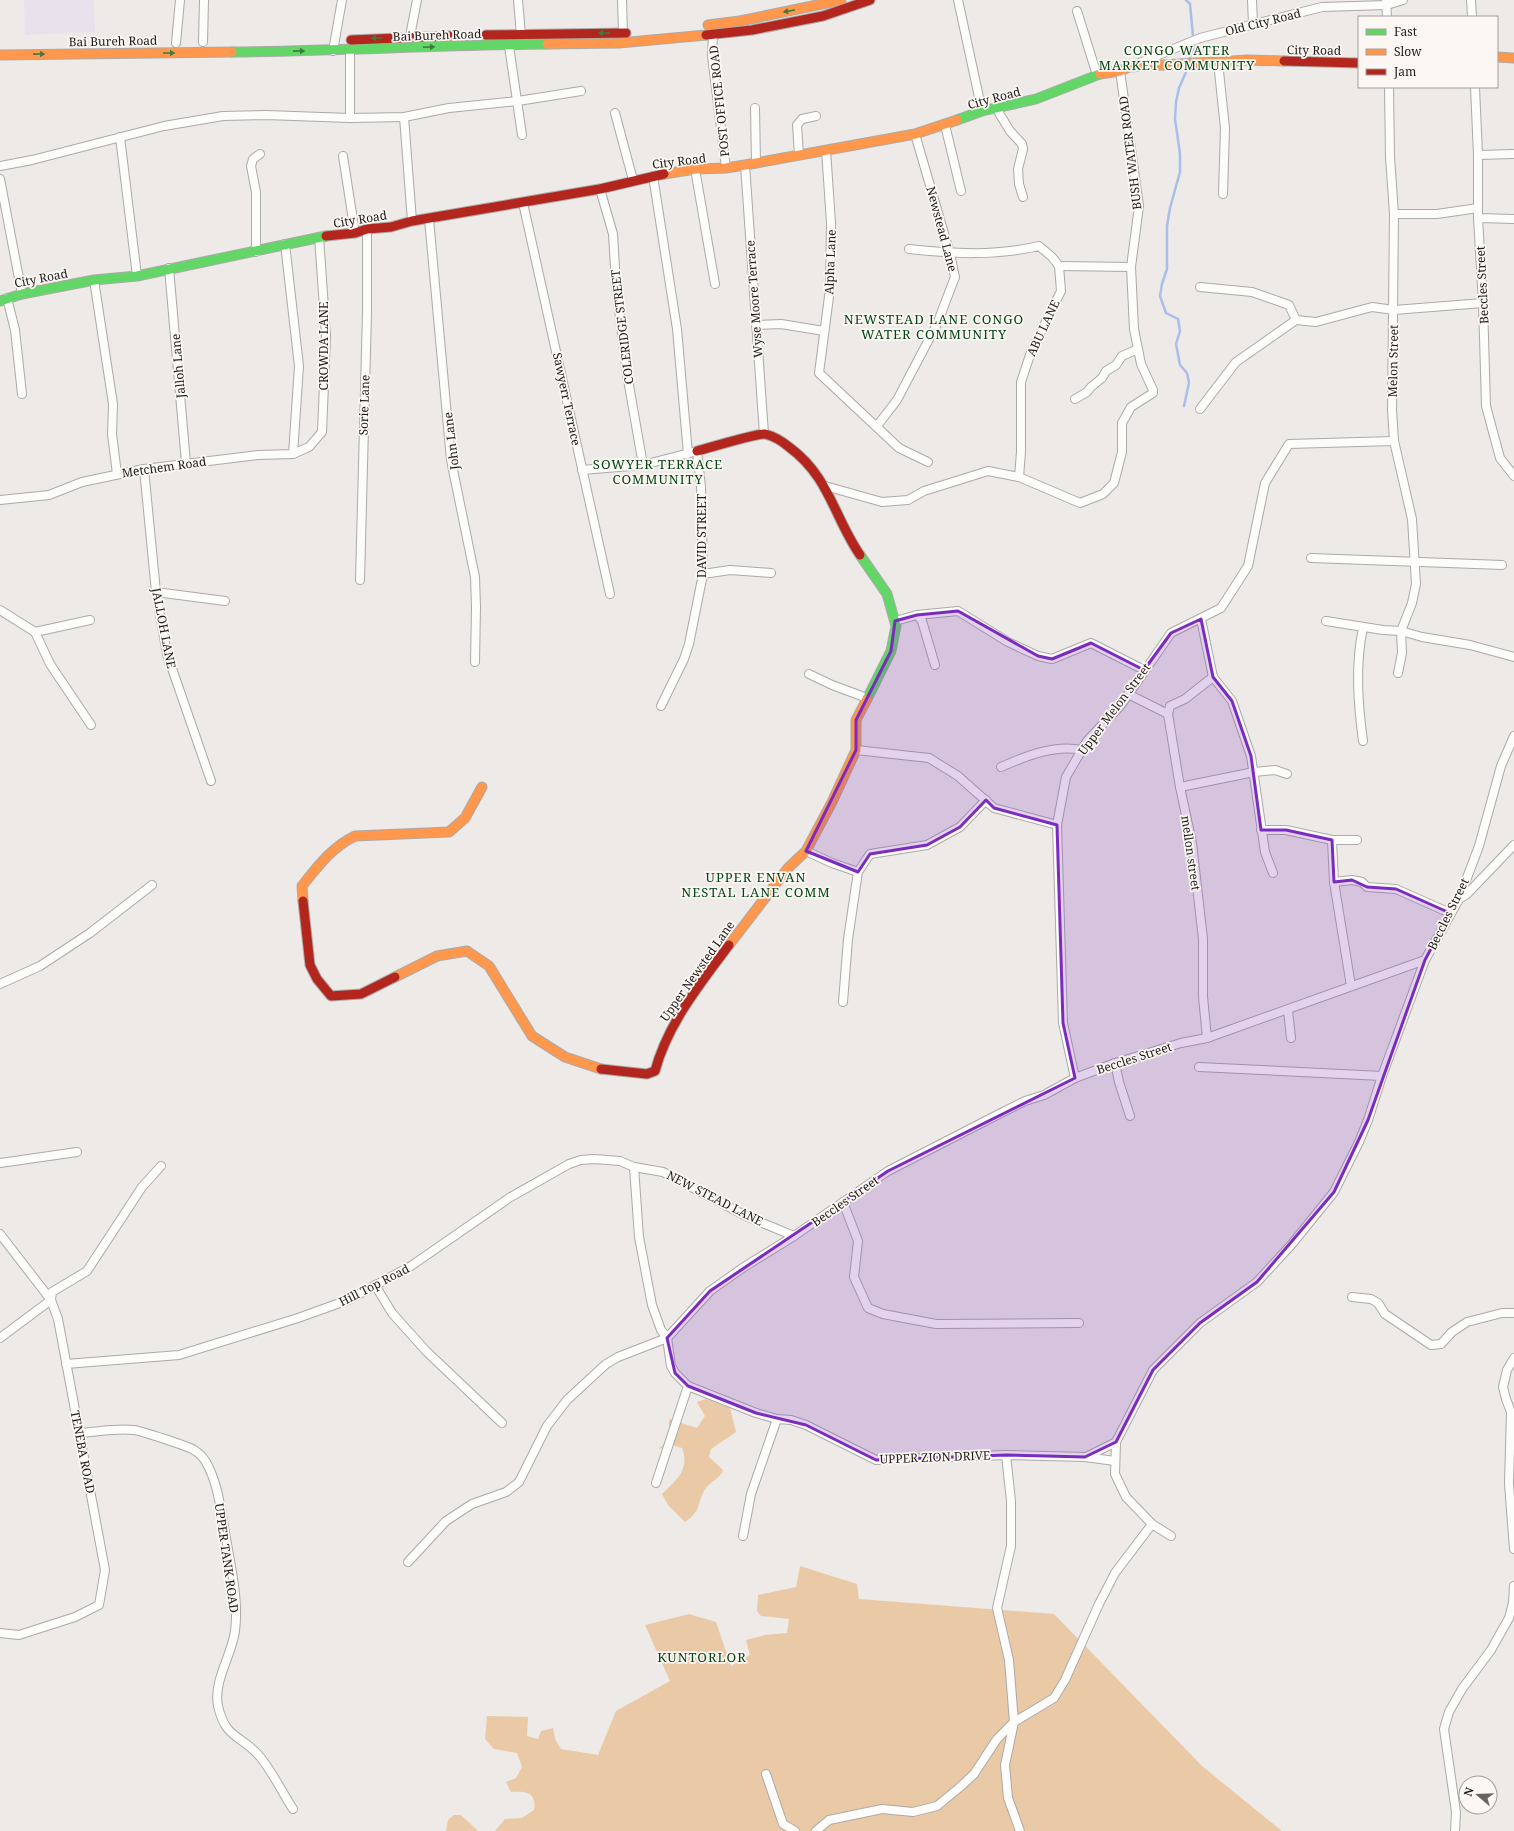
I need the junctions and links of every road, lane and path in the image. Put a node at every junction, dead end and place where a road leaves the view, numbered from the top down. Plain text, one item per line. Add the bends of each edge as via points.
1 (180, 0) edge
2 (204, 0) edge
3 (342, 0) edge
4 (417, 0) edge
5 (518, 0) edge
6 (622, 0) edge
7 (841, 0) edge
8 (870, 0) edge
9 (958, 0) edge
10 (1252, 0) edge
11 (1403, 0) edge
12 (1471, 0) edge
13 (1387, 2) edge
14 (1322, 4) edge
15 (1077, 11) dead end
16 (1387, 16) edge
17 (1472, 16) edge
18 (1253, 24) junction
19 (623, 33) junction
20 (713, 34) junction
21 (521, 35) junction
22 (410, 36) junction
23 (463, 36) dead end
24 (478, 36) dead end
25 (336, 40) junction
26 (322, 41) dead end
27 (163, 42) dead end
28 (180, 42) joint
29 (203, 42) dead end
30 (509, 46) junction
31 (350, 50) junction
32 (333, 51) junction
33 (0, 55) edge
34 (1498, 57) edge
35 (1514, 58) edge
36 (1218, 62) junction
37 (1358, 63) edge
38 (1125, 69) junction
39 (1097, 75) junction
40 (1389, 88) edge
41 (1475, 88) edge
42 (581, 91) dead end
43 (518, 101) junction
44 (755, 108) dead end
45 (996, 108) junction
46 (982, 112) junction
47 (615, 113) dead end
48 (816, 116) dead end
49 (404, 117) junction
50 (350, 118) junction
51 (945, 125) junction
52 (522, 134) dead end
53 (915, 134) junction
54 (120, 137) junction
55 (826, 150) junction
56 (260, 154) dead end
57 (1514, 154) edge
58 (799, 155) junction
59 (343, 156) dead end
60 (1478, 156) junction
61 (756, 163) junction
62 (745, 165) junction
63 (0, 166) edge
64 (726, 168) junction
65 (695, 169) junction
66 (653, 176) junction
67 (0, 178) edge
68 (633, 180) junction
69 (600, 189) junction
70 (961, 191) dead end
71 (1223, 194) dead end
72 (1023, 197) dead end
73 (523, 204) junction
74 (1478, 208) junction
75 (1394, 214) junction
76 (1478, 218) junction
77 (429, 219) junction
78 (1514, 219) edge
79 (412, 221) junction
80 (366, 229) junction
81 (355, 233) junction
82 (319, 237) junction
83 (285, 244) junction
84 (909, 249) dead end
85 (256, 252) junction
86 (950, 254) junction
87 (1058, 266) junction
88 (1131, 267) junction
89 (169, 268) junction
90 (137, 276) junction
91 (94, 280) junction
92 (715, 284) dead end
93 (1200, 287) dead end
94 (22, 294) junction
95 (3, 300) edge
96 (1483, 303) junction
97 (1394, 310) junction
98 (1296, 320) junction
99 (756, 325) junction
100 (824, 332) junction
101 (1138, 349) junction
102 (22, 394) dead end
103 (1075, 399) dead end
104 (1200, 409) dead end
105 (877, 426) junction
106 (322, 432) joint
107 (764, 434) junction
108 (1394, 441) junction
109 (692, 452) junction
110 (293, 454) junction
111 (928, 462) dead end
112 (186, 463) junction
113 (642, 465) junction
114 (144, 469) junction
115 (582, 470) junction
116 (117, 474) junction
117 (1514, 476) edge
118 (1020, 477) junction
119 (825, 486) junction
120 (0, 500) edge
121 (1311, 558) dead end
122 (1413, 561) junction
123 (1502, 565) dead end
124 (771, 573) dead end
125 (703, 574) junction
126 (360, 580) dead end
127 (156, 592) junction
128 (610, 594) dead end
129 (225, 601) dead end
130 (0, 610) edge
131 (917, 615) junction
132 (1201, 619) junction
133 (90, 620) dead end
134 (895, 621) junction
135 (1326, 621) dead end
136 (1363, 628) junction
137 (1401, 630) junction
138 (35, 632) junction
139 (1514, 657) edge
140 (475, 662) dead end
141 (935, 664) dead end
142 (1144, 670) junction
143 (1398, 673) dead end
144 (809, 674) dead end
145 (1213, 677) junction
146 (1128, 694) junction
147 (867, 698) junction
148 (661, 706) dead end
149 (1168, 714) junction
150 (91, 725) dead end
151 (1514, 736) edge
152 (1363, 741) dead end
153 (856, 750) junction
154 (1082, 750) junction
155 (1002, 766) dead end
156 (1254, 772) junction
157 (1287, 774) dead end
158 (211, 781) dead end
159 (482, 787) dead end
160 (1180, 787) junction
161 (986, 800) junction
162 (1056, 825) junction
163 (1261, 830) junction
164 (1332, 840) junction
165 (1357, 840) dead end
166 (1514, 845) edge
167 (806, 851) junction
168 (858, 872) junction
169 (1273, 873) dead end
170 (1334, 882) junction
171 (152, 885) dead end
172 (1459, 899) junction
173 (1450, 913) junction
174 (1425, 960) junction
175 (0, 984) edge
176 (1351, 986) junction
177 (843, 1002) dead end
178 (1288, 1010) junction
179 (1207, 1038) junction
180 (1290, 1038) dead end
181 (1115, 1063) junction
182 (1199, 1067) dead end
183 (1382, 1076) junction
184 (1075, 1078) junction
185 (1130, 1116) dead end
186 (77, 1152) dead end
187 (0, 1163) edge
188 (161, 1166) dead end
189 (634, 1167) junction
190 (843, 1202) junction
191 (0, 1234) edge
192 (794, 1236) junction
193 (375, 1286) junction
194 (1352, 1297) dead end
195 (51, 1300) junction
196 (1514, 1313) edge
197 (1079, 1323) dead end
198 (0, 1338) edge
199 (667, 1338) junction
200 (1514, 1358) edge
201 (66, 1364) junction
202 (688, 1386) junction
203 (777, 1419) junction
204 (502, 1423) dead end
205 (79, 1433) junction
206 (1116, 1442) junction
207 (1006, 1455) junction
208 (1085, 1457) junction
209 (1115, 1461) junction
210 (656, 1483) dead end
211 (1152, 1524) junction
212 (743, 1536) dead end
213 (1172, 1536) dead end
214 (1514, 1549) edge
215 (408, 1562) dead end
216 (1514, 1586) edge
217 (0, 1633) edge
218 (1014, 1722) junction
219 (766, 1774) dead end
220 (292, 1809) dead end
221 (795, 1831) edge
222 (816, 1831) edge
223 (1020, 1831) edge
224 (1455, 1831) edge

1 - 28 street
2 - 29 street
3 - 25 street
4 - 22 street
5 - 21 street
6 - 19 street
7 -> 19 main road, Bai Bureh Road via 740,21
8 - 20 main road, Bai Bureh Road via 823,16 752,30
9 - 46 street
10 - 18 street
11 - 13 street, Old City Road
12 - 17 street
13 - 14 street, Old City Road
13 - 16 street
14 - 18 street, Old City Road
15 - 39 street
18 - 38 street, Old City Road via 1200,38
19 -> 21 main road, Bai Bureh Road
20 - 30 main road, Bai Bureh Road via 620,43
20 - 64 street, POST OFFICE ROAD via 712,56
21 - 24 main road, Bai Bureh Road
22 - 23 main road, Bai Bureh Road
22 -> 25 main road, Bai Bureh Road
25 - 26 main road, Bai Bureh Road
25 - 32 street
27 - 28 main road, Bai Bureh Road
31 -> 30 main road, Bai Bureh Road via 467,45
30 - 43 street
31 - 32 main road, Bai Bureh Road
31 - 50 street
33 -> 32 main road, Bai Bureh Road
34 - 35 main road
36 - 37 main road, City Road via 1248,60
36 - 38 main road, City Road
36 - 71 street via 1225,128
38 - 39 main road, City Road
38 - 88 street, BUSH WATER ROAD via 1138,206
39 - 45 main road, City Road via 1036,99
40 - 75 street, Melon Street
41 - 60 street, Beccles Street
42 - 43 street
43 - 49 street via 449,108
43 - 52 street
44 - 61 street
45 - 46 main road, City Road
45 - 72 street via 1010,131 1022,144 1018,169
46 - 51 main road, City Road
47 - 68 street
48 - 58 street via 798,121
49 - 50 street
49 - 79 street
50 - 54 street via 223,116
51 - 53 main road, City Road
51 - 70 street
53 - 55 main road, City Road
53 - 86 street, Newstead Lane
54 - 63 street
54 - 90 street
55 - 58 main road, City Road
55 - 100 street, Alpha Lane via 831,231 830,288
56 - 85 street via 253,159 251,166 256,192
57 - 60 street
58 - 61 main road, City Road
59 - 81 street
60 - 74 street, Beccles Street
61 - 62 main road, City Road
62 - 64 main road, City Road
62 - 99 street, Wyse Moore Terrace
64 - 65 main road, City Road
65 - 66 main road, City Road
65 - 92 street
66 - 68 main road, City Road
66 - 109 street, DAVID STREET via 677,329
67 - 94 street
68 - 69 main road, City Road
69 - 73 main road, City Road
69 - 113 street, COLERIDGE STREET via 613,234 616,285 627,374
73 - 77 main road, City Road
73 - 115 street, Sawyerr Terrace
74 - 75 street via 1437,214
74 - 76 street, Beccles Street
75 - 97 street, Melon Street
76 - 78 street
76 - 96 street, Beccles Street
77 - 79 main road, City Road
77 - 140 street, John Lane via 451,460 475,577
79 - 80 main road, City Road via 391,227
80 - 81 main road, City Road
80 - 126 street, Sorie Lane via 367,313
81 - 82 main road, City Road
82 - 83 main road, City Road
82 - 106 street, CROWDA LANE via 326,336
83 - 85 main road, City Road
83 - 110 street via 299,366
84 - 86 street
85 - 89 main road, City Road
86 - 87 street via 1015,252 1039,246
86 - 105 street, Newstead Lane via 955,277 937,324 896,400
87 - 88 street
87 - 118 street, ABU LANE via 1061,291 1031,352 1022,382
88 - 101 street, BUSH WATER ROAD via 1134,329
89 - 90 main road, City Road
89 - 112 street, Jalloh Lane
90 - 91 main road, City Road
91 - 94 main road, City Road
91 - 116 street via 113,404 112,434
93 - 98 street via 1252,292 1289,305
94 - 95 main road, City Road
95 - 102 street via 15,330
96 - 97 street
96 - 117 street, Beccles Street via 1486,406 1500,458
97 - 98 street via 1372,307 1316,322
97 - 108 street, Melon Street
98 - 104 street via 1236,362
99 - 100 street via 781,324
99 - 107 street, Wyse Moore Terrace
100 - 105 street, Alpha Lane via 819,373
101 - 103 street via 1122,356 1087,392
101 - 118 street, BUSH WATER ROAD via 1141,364 1153,393 1131,407 1122,423 1122,452 1114,483 1103,494 1080,503
105 - 111 street via 899,448
106 - 110 street, Metchem Road via 309,447
107 - 109 main road
107 - 119 main road, Upper Newsted Lane via 783,442 802,456
108 - 122 street, Melon Street via 1412,519
108 - 132 street, Upper Melon Street via 1289,444 1265,484 1248,566 1221,608
109 - 113 street
109 - 125 street, DAVID STREET via 701,487
110 - 112 street, Metchem Road
112 - 114 street, Metchem Road
113 - 115 street
114 - 116 street, Metchem Road
114 - 127 street, JALLOH LANE
115 - 128 street, Sawyerr Terrace
116 - 120 street, Metchem Road via 82,482 49,495
118 - 119 street, BUSH WATER ROAD via 988,471 924,491 908,500 882,502
119 - 134 main road, Upper Newsted Lane via 851,542 886,594
121 - 122 street
122 - 123 street
122 - 137 street, Melon Street via 1416,584 1412,603
124 - 125 street via 730,570
125 - 148 street, DAVID STREET via 689,644
127 - 129 street
127 - 158 street, JALLOH LANE via 167,654
130 - 138 street
131 - 134 street
131 - 141 street via 922,621
131 - 142 street via 958,611 1008,642 1038,656 1052,659 1091,643
132 - 142 street, Upper Melon Street via 1171,633
132 - 145 street
133 - 138 street
134 - 147 main road, Upper Newsted Lane via 891,651
135 - 136 street
136 - 137 street
136 - 152 street via 1360,639 1357,700
137 - 139 street
137 - 143 street via 1402,653
138 - 150 street via 50,664
142 - 146 street, Upper Melon Street
144 - 147 street
145 - 149 street via 1185,699 1170,706
145 - 156 street via 1232,701
146 - 149 street
146 - 154 street, Upper Melon Street
147 - 153 main road, Upper Newsted Lane via 856,720
149 - 160 street, mellon street
151 - 172 street, Beccles Street via 1501,766 1479,846
153 - 161 street via 929,758 958,776
153 - 167 main road, Upper Newsted Lane
154 - 155 street via 1070,747 1046,751
154 - 162 street, Upper Melon Street via 1066,777
156 - 157 street via 1275,770
156 - 160 street
156 - 163 street
159 - 167 main road, Upper Newsted Lane via 465,818 449,832 355,836 341,843 321,862 302,886 310,965 317,979 331,996 361,994 437,956 467,950 489,966 532,1036 565,1057 602,1069 647,1074 656,1071 658,1057 675,1022 698,987 788,868
160 - 179 street, mellon street via 1192,843 1203,939 1203,997
161 - 162 street via 994,808
161 - 168 street via 960,827 927,845 870,854
162 - 184 street, Upper Melon Street via 1063,1023
163 - 164 street via 1286,830
163 - 169 street via 1265,852
164 - 165 street
164 - 170 street
166 - 172 street via 1468,894
167 - 168 street
168 - 177 street via 848,939
170 - 173 street via 1352,880 1362,882 1367,887 1396,889
170 - 176 street
171 - 175 street via 90,933 40,966
172 - 173 street, Beccles Street
173 - 174 street, Beccles Street
174 - 176 street, Beccles Street
174 - 183 street
176 - 178 street, Beccles Street
178 - 179 street, Beccles Street
178 - 180 street
179 - 181 street, Beccles Street
181 - 184 street, Beccles Street
181 - 185 street
182 - 183 street
183 - 206 street via 1362,1134 1334,1192 1257,1282 1200,1323 1153,1370
184 - 190 street, Beccles Street via 888,1171
186 - 187 street
188 - 195 street via 142,1187 87,1271 52,1292
189 - 192 street, NEW STEAD LANE via 663,1172 741,1213
189 - 193 street, Hill Top Road via 620,1161 594,1159 569,1164 509,1198 411,1266
189 - 199 street, UPPER ZION DRIVE via 640,1245 652,1305 661,1330
190 - 192 street, Beccles Street
190 - 197 street via 858,1241 854,1277 868,1308 883,1314 936,1324
191 - 195 street, TENEBA ROAD
192 - 199 street, Beccles Street via 710,1291
193 - 201 street, Hill Top Road via 348,1300 317,1311 178,1355
193 - 204 street via 392,1313 426,1351
194 - 196 street via 1371,1299 1378,1303 1385,1314 1431,1345 1441,1344 1452,1332 1467,1322 1502,1313
195 - 198 street
195 - 201 street, TENEBA ROAD via 58,1319
199 - 202 street, UPPER ZION DRIVE via 674,1373
199 - 215 street via 606,1364 567,1400 547,1426 519,1482 506,1492 472,1504 446,1521
200 - 214 street via 1507,1370 1503,1387 1511,1412 1510,1484
201 - 205 street, TENEBA ROAD
202 - 203 street, UPPER ZION DRIVE
202 - 210 street
203 - 207 street, UPPER ZION DRIVE via 806,1425 876,1460
203 - 212 street via 751,1494
205 - 217 street, TENEBA ROAD via 105,1570 99,1605 75,1617 19,1635
205 - 220 street, UPPER TANK ROAD via 134,1430 193,1449 206,1462 218,1492 233,1576 236,1609 234,1640 218,1688 221,1717 233,1736 262,1758
206 - 208 street
206 - 209 street
207 - 208 street, UPPER ZION DRIVE
207 - 218 street via 1011,1546 997,1608 1009,1660
208 - 209 street, UPPER ZION DRIVE
209 - 211 street via 1115,1474 1126,1497
211 - 213 street
211 - 218 street via 1115,1573 1054,1698
216 - 224 street via 1509,1618 1491,1650 1462,1689 1449,1712 1444,1728 1456,1812
218 - 222 street via 997,1739 974,1774 937,1806 914,1812 882,1809 829,1820
218 - 223 street via 1005,1765 1008,1798
219 - 221 street via 783,1824

